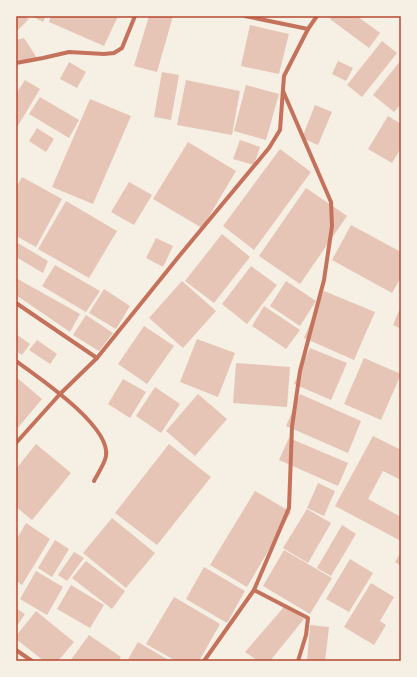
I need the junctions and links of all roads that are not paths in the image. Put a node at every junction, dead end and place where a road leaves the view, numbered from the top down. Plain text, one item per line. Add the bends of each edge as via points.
1 (135, 16) edge
2 (245, 16) edge
3 (317, 16) edge
4 (308, 29) junction
5 (16, 63) edge
6 (283, 91) junction
7 (16, 303) edge
8 (97, 358) junction
9 (16, 361) edge
10 (60, 394) junction
11 (16, 444) edge
12 (94, 481) dead end
13 (254, 590) junction
14 (16, 650) edge
15 (32, 661) edge
16 (204, 661) edge
17 (298, 661) edge

1 - 5 street via 122,48 114,53 69,52
2 - 4 street
3 - 4 street
4 - 6 street via 284,76
6 - 8 street via 280,130 269,148
6 - 13 street via 331,202 332,226 324,280 300,371 292,427 288,508
7 - 8 street
8 - 10 street
9 - 10 street
10 - 11 street
10 - 12 street via 94,427 105,445 106,457
13 - 16 street
13 - 17 street via 308,618
14 - 15 street

